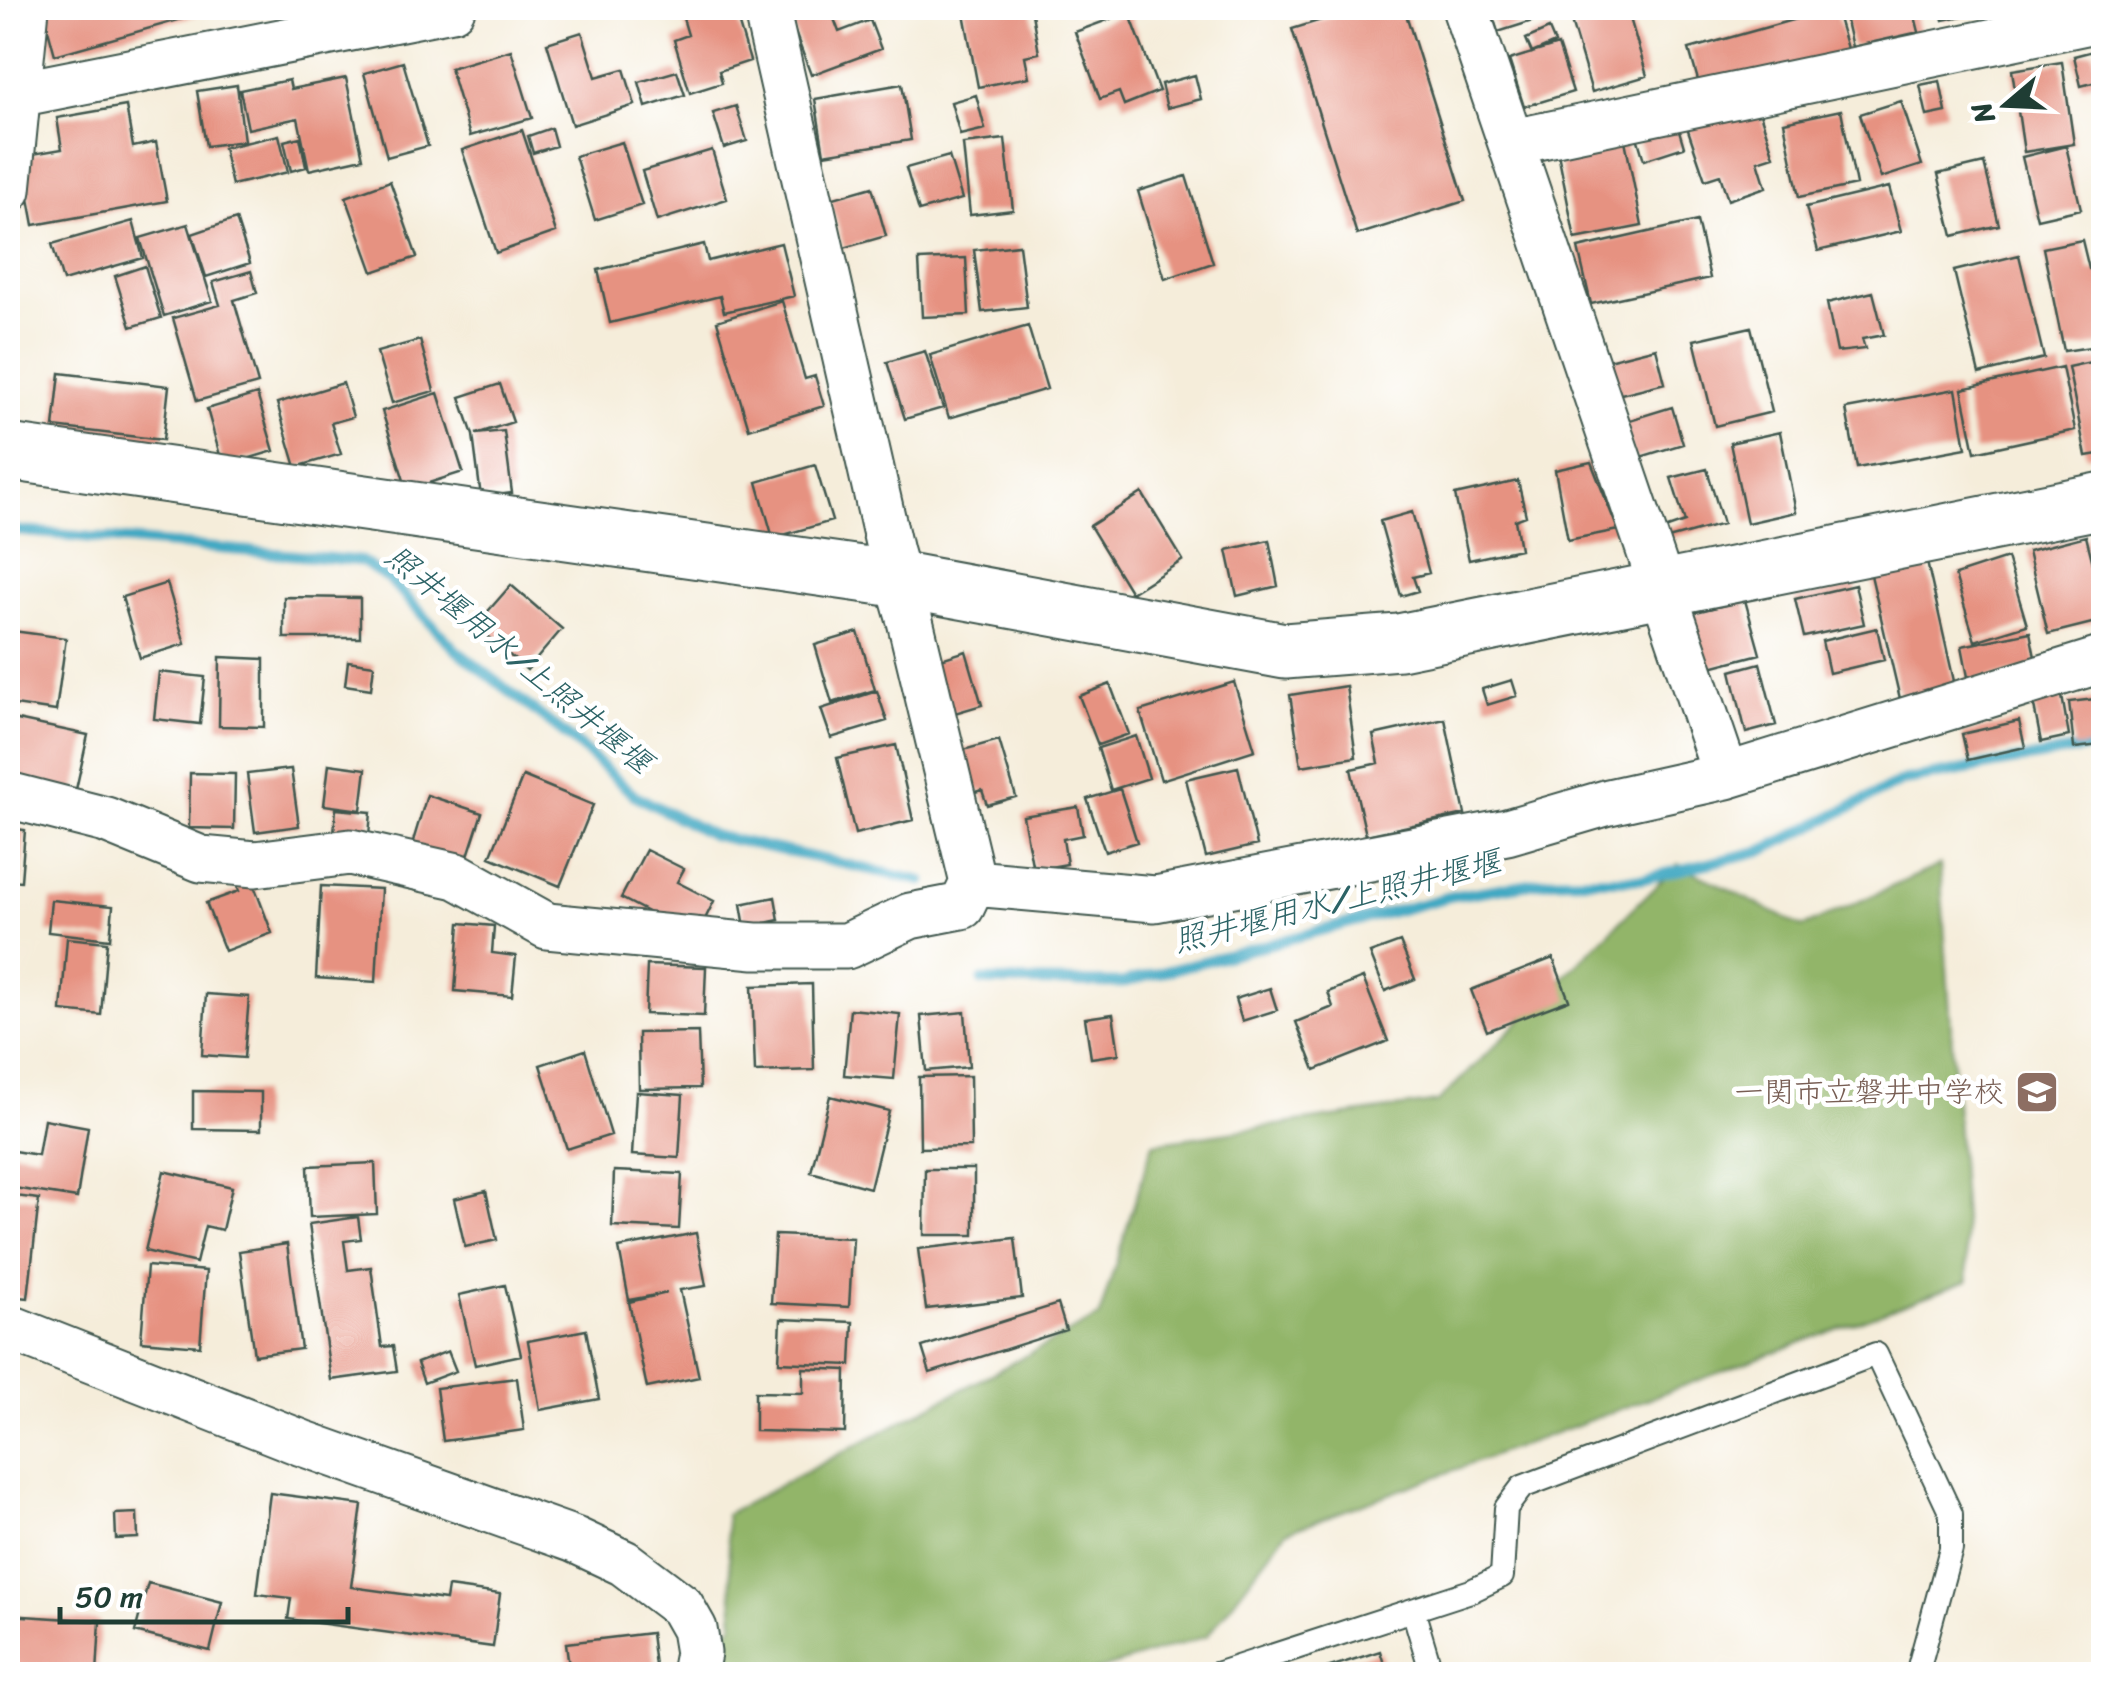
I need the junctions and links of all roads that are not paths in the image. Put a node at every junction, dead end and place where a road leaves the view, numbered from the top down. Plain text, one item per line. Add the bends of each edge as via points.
1 (26, 8) edge
2 (452, 8) edge
3 (766, 8) edge
4 (1464, 8) edge
5 (2100, 20) edge
6 (13, 95) edge
7 (1512, 142) junction
8 (8, 190) edge
9 (8, 452) edge
10 (2104, 500) edge
11 (896, 580) junction
12 (1662, 587) junction
13 (2104, 659) edge
14 (1726, 776) junction
15 (8, 795) edge
16 (973, 883) junction
17 (8, 1327) edge
18 (1413, 1610) junction
19 (694, 1674) edge
20 (1216, 1674) edge
21 (1432, 1674) edge
22 (1917, 1674) edge

1 - 6 street
2 - 6 street
3 - 11 street
4 - 7 street
5 - 7 street
6 - 8 street
7 - 12 street
9 - 11 street
10 - 12 street
11 - 12 street via 1285,651 1399,642
11 - 16 street
12 - 14 street
13 - 14 street
14 - 16 street via 1507,832 1155,899
15 - 16 street via 106,820 201,859 255,864 350,852 457,876 547,926 754,946 847,946 910,916 962,906
17 - 19 street via 624,1564 681,1606 694,1629
18 - 20 lane
18 - 21 lane
18 - 22 lane via 1502,1576 1506,1508 1522,1488 1876,1354 1950,1514 1951,1550

